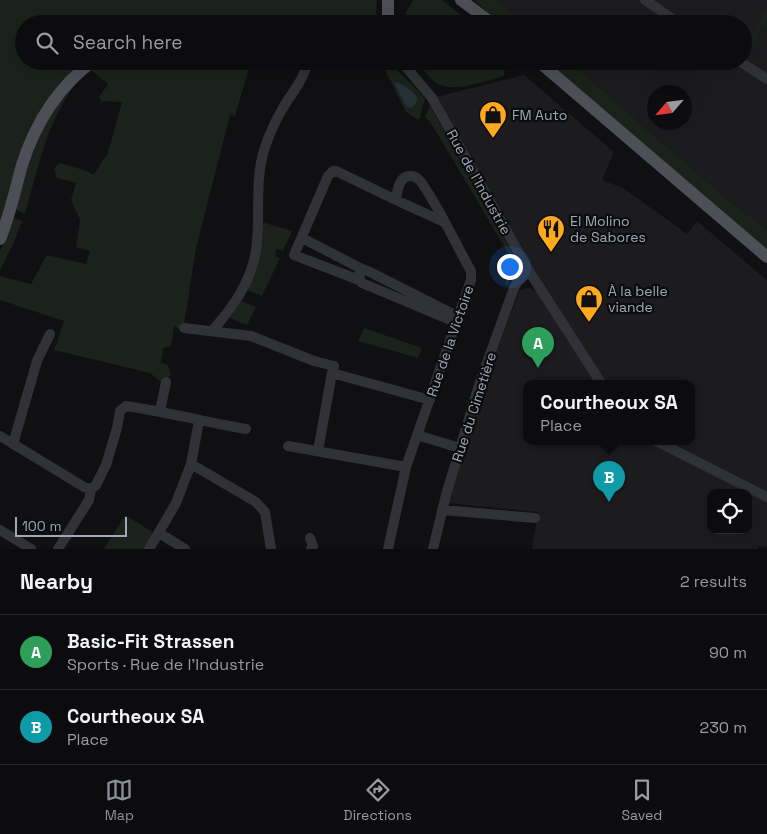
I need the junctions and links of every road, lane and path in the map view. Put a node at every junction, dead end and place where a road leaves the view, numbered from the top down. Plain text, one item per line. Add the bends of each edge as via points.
1 (388, 0) edge
2 (396, 0) edge
3 (461, 0) edge
4 (471, 0) edge
5 (645, 0) edge
6 (388, 15) edge
7 (390, 15) edge
8 (482, 15) edge
9 (485, 15) edge
10 (667, 15) edge
11 (752, 69) edge
12 (82, 70) edge
13 (304, 70) edge
14 (408, 70) edge
15 (549, 70) edge
16 (767, 79) edge
17 (396, 200) junction
18 (444, 222) junction
19 (303, 237) junction
20 (0, 239) edge
21 (326, 251) junction
22 (767, 257) edge
23 (321, 265) junction
24 (529, 271) junction
25 (361, 275) junction
26 (456, 319) junction
27 (184, 328) dead end
28 (212, 331) junction
29 (50, 334) dead end
30 (332, 373) junction
31 (599, 380) edge
32 (166, 382) dead end
33 (430, 400) junction
34 (160, 411) junction
35 (199, 421) junction
36 (246, 429) dead end
37 (418, 435) junction
38 (0, 436) edge
39 (13, 444) junction
40 (664, 445) edge
41 (288, 446) dead end
42 (460, 448) junction
43 (318, 451) junction
44 (191, 464) junction
45 (406, 467) junction
46 (91, 489) junction
47 (767, 496) edge
48 (442, 510) junction
49 (535, 518) dead end
50 (0, 530) edge
51 (159, 533) junction
52 (310, 538) dead end
53 (32, 549) edge
54 (58, 549) edge
55 (150, 549) edge
56 (185, 549) edge
57 (271, 549) edge
58 (311, 549) edge
59 (388, 549) edge
60 (433, 549) edge

1 - 6 main road
2 - 7 main road
3 - 8 main road
4 - 9 main road
5 - 10 street
11 - 16 street
12 - 20 main road via 66,85 42,118 27,150
13 - 28 street via 270,132 264,152 258,192 257,243 252,266 241,294
14 - 24 street, Rue de l'Industrie via 432,98
15 - 22 main road
17 - 18 street
17 - 18 street, Rue de la Victoire via 400,182 411,176 416,178
17 - 19 street via 333,171
18 - 26 street, Rue de la Victoire via 471,271 471,280
19 - 21 street
19 - 23 street via 294,255
21 - 23 street
21 - 25 street
23 - 25 street
24 - 31 street, Rue de l'Industrie
24 - 42 street, Rue du Cimetière via 514,288
25 - 26 street via 374,288
26 - 33 street, Rue de la Victoire
27 - 28 street
28 - 30 street via 251,336 334,366
29 - 39 street via 37,361
30 - 33 street
30 - 43 street
32 - 34 street
33 - 37 street, Rue de la Victoire
34 - 35 street
34 - 46 street via 126,406 120,411 106,465
35 - 36 street
35 - 44 street
37 - 42 street
37 - 45 street, Rue de la Victoire
38 - 39 street
39 - 46 street
40 - 47 street
41 - 43 street
42 - 48 street, Rue du Cimetière
43 - 45 street
44 - 51 street via 176,503
44 - 57 street via 256,502 265,512
45 - 59 street, Rue de la Victoire
46 - 54 street via 89,500
48 - 49 street
48 - 60 street, Rue du Cimetière
50 - 53 street
51 - 55 street
51 - 56 street
52 - 58 street

